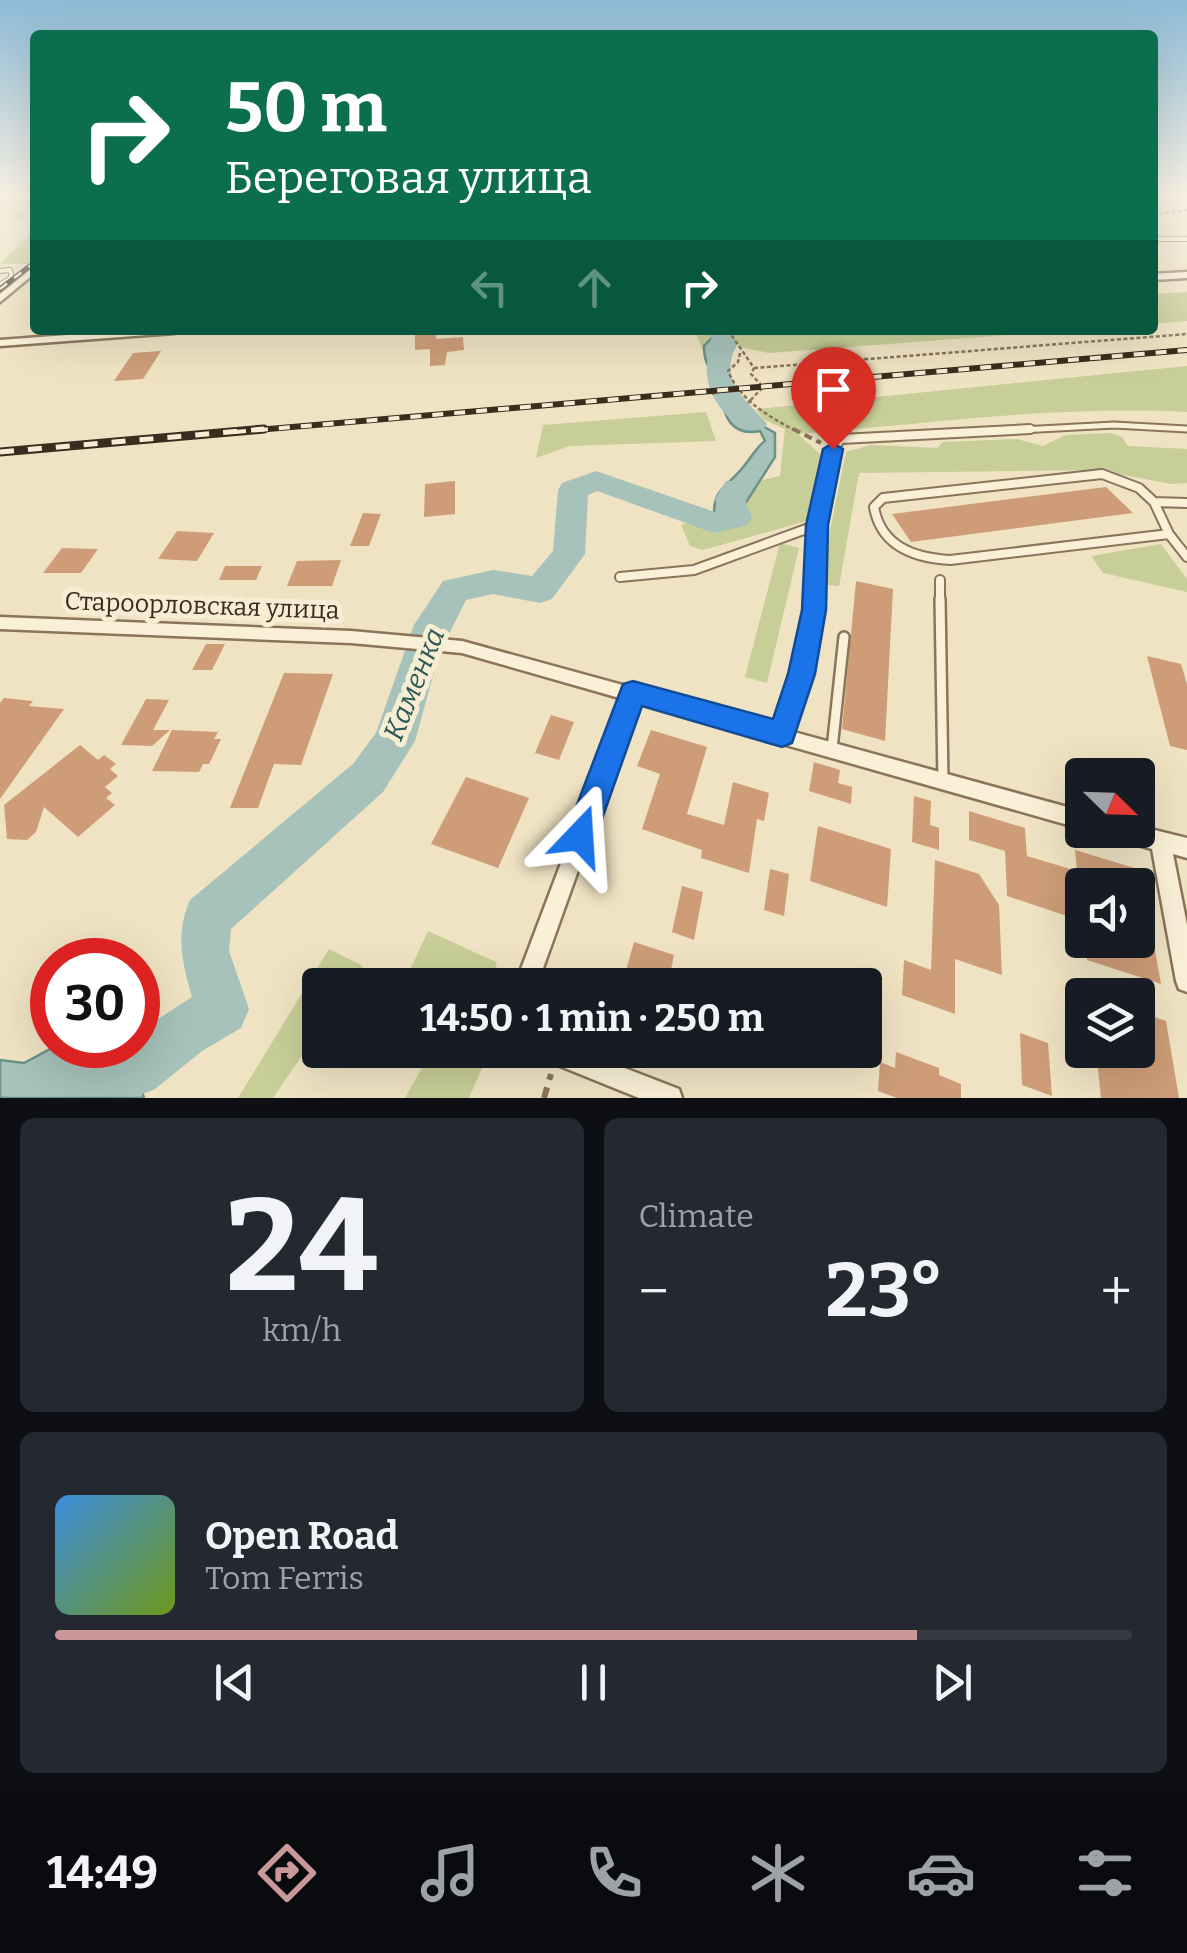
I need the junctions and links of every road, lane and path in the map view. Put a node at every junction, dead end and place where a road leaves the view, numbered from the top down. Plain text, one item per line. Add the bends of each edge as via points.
1 (0, 271) edge
2 (30, 273) edge
3 (1187, 275) edge
4 (1158, 277) edge
5 (0, 285) edge
6 (0, 299) edge
7 (1187, 334) edge
8 (102, 335) edge
9 (730, 335) edge
10 (0, 342) edge
11 (740, 354) junction
12 (754, 368) junction
13 (748, 403) junction
14 (1187, 429) edge
15 (833, 449) junction
16 (1154, 502) junction
17 (1187, 503) edge
18 (817, 525) junction
19 (1169, 534) junction
20 (1187, 557) edge
21 (620, 577) dead end
22 (940, 580) dead end
23 (0, 624) edge
24 (844, 637) dead end
25 (633, 692) junction
26 (782, 734) junction
27 (832, 749) junction
28 (944, 782) junction
29 (1065, 815) edge
30 (1155, 840) edge
31 (1161, 842) junction
32 (1187, 848) edge
33 (532, 968) edge
34 (1187, 981) edge
35 (549, 1068) edge
36 (593, 1068) edge
37 (544, 1098) edge
38 (670, 1098) edge

1 - 5 lane via 10,270 12,277
2 - 6 street
3 - 4 street
7 - 12 path
8 - 10 street
9 - 11 path
11 - 12 path
11 - 13 path via 728,374
12 - 13 path via 750,374 763,387
13 - 15 path
14 - 15 lane via 1114,425 922,433 840,439
15 - 18 lane
16 - 17 lane
16 - 19 lane
16 - 19 lane via 1139,488 1102,474 883,498 874,514 894,546 921,558 950,560
18 - 21 lane via 694,570
18 - 26 lane via 814,610
19 - 20 lane
22 - 28 lane
23 - 25 street, Староорловская улица via 462,647
24 - 27 lane
25 - 26 street, Староорловская улица
25 - 33 street
26 - 27 street, Староорловская улица
27 - 28 street, Староорловская улица
28 - 29 street, Староорловская улица
30 - 31 street
31 - 32 street
31 - 34 street
35 - 37 path
36 - 38 street

